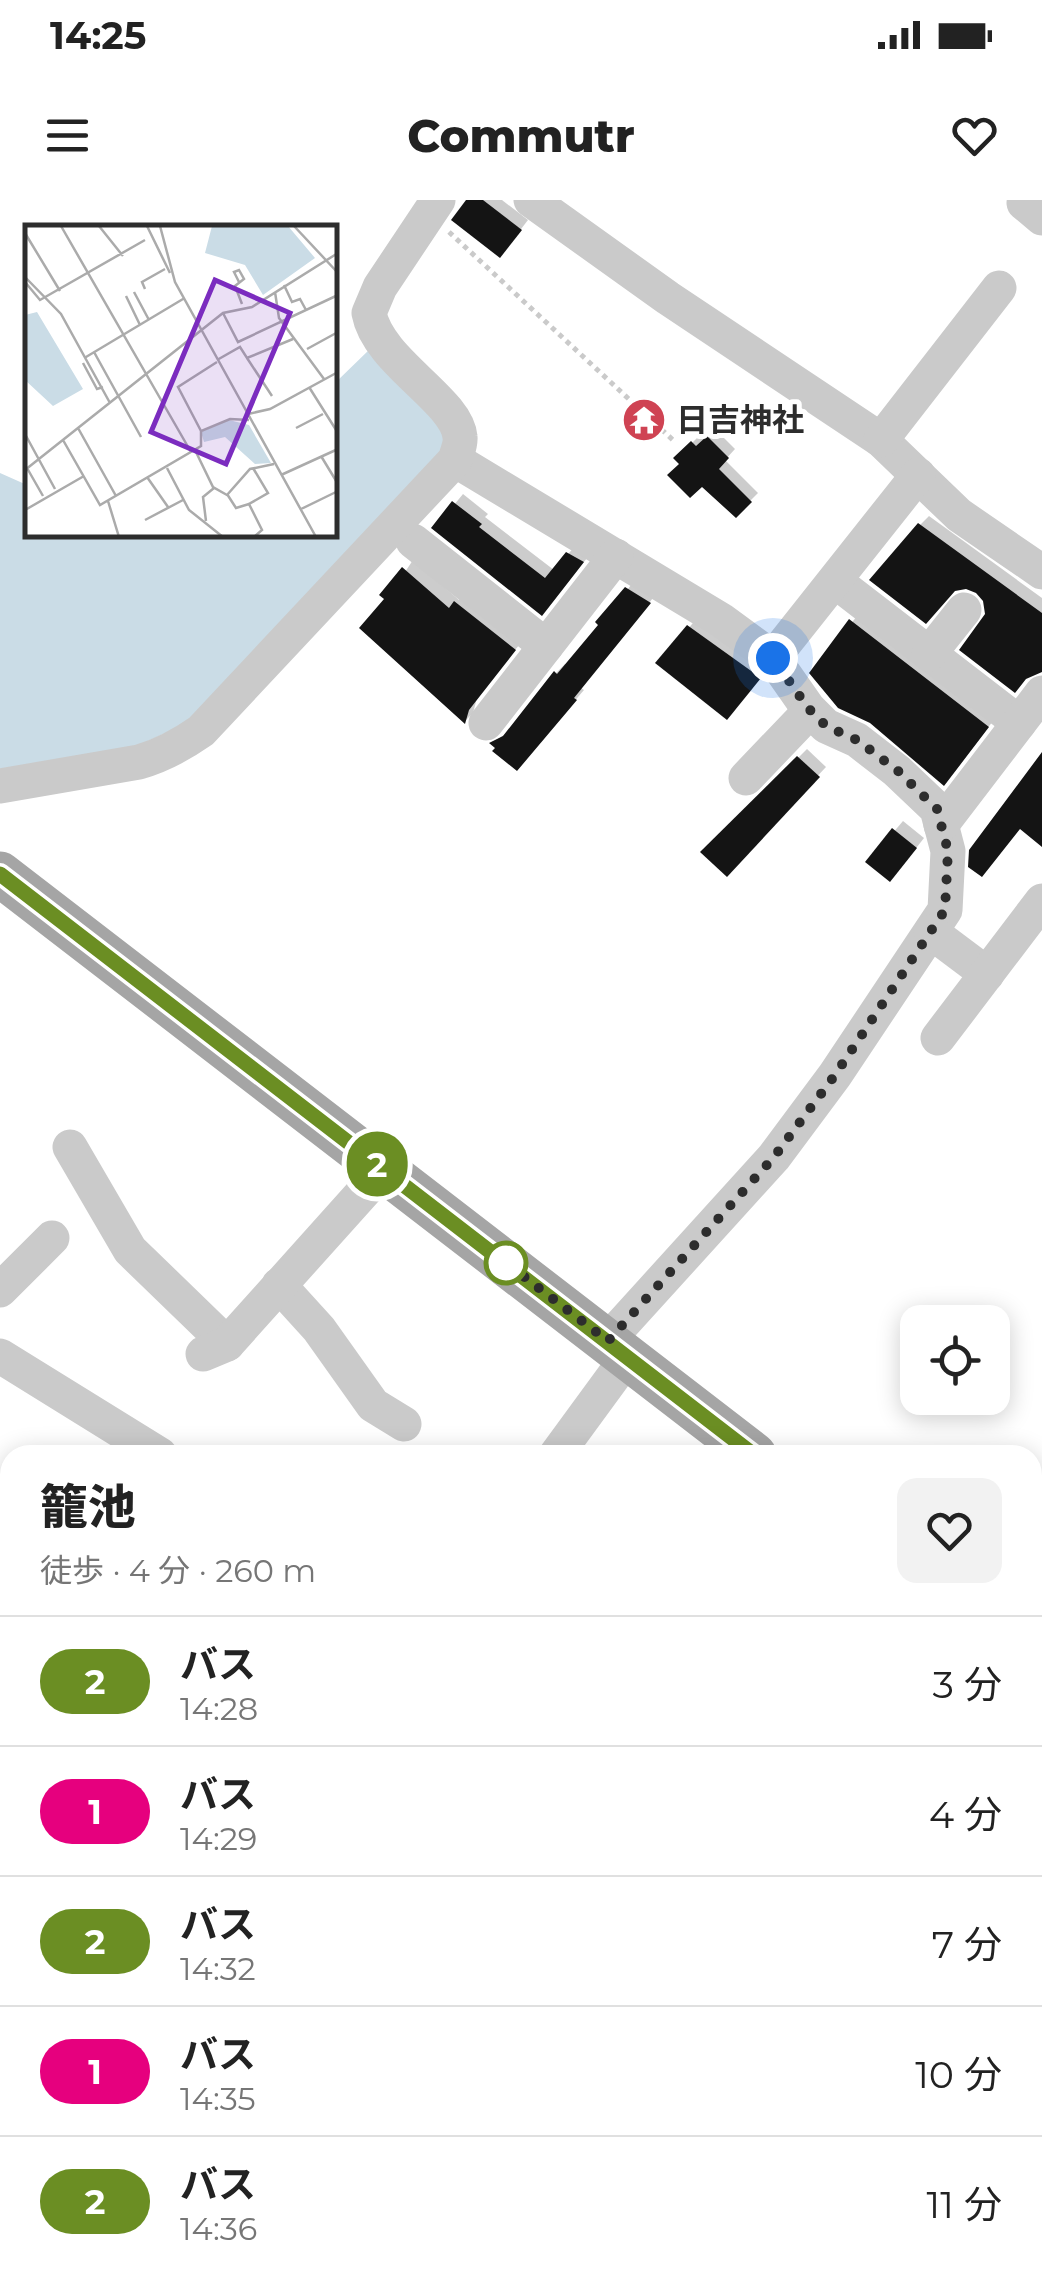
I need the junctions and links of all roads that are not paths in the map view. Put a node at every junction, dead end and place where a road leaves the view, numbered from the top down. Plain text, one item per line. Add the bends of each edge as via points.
1 (531, 200) edge
2 (428, 204) edge
3 (999, 288) dead end
4 (881, 440) junction
5 (455, 460) junction
6 (918, 476) junction
7 (413, 541) dead end
8 (616, 556) junction
9 (1042, 572) edge
10 (835, 580) junction
11 (964, 610) dead end
12 (546, 646) junction
13 (930, 654) junction
14 (773, 658) junction
15 (1042, 692) edge
16 (810, 711) junction
17 (486, 723) dead end
18 (1019, 723) junction
19 (746, 778) dead end
20 (0, 786) edge
21 (941, 825) junction
22 (1, 878) edge
23 (1042, 900) edge
24 (931, 932) junction
25 (986, 974) junction
26 (938, 1038) dead end
27 (70, 1146) dead end
28 (384, 1169) junction
29 (79, 1221) junction
30 (279, 1285) junction
31 (0, 1290) edge
32 (617, 1349) junction
33 (0, 1356) edge
34 (404, 1424) dead end
35 (144, 1445) edge
36 (562, 1445) edge
37 (741, 1445) edge

1 - 4 street
2 - 5 street via 369,313 378,339 454,420 461,438
3 - 4 street via 948,373
4 - 6 street
5 - 8 street
5 - 20 street via 185,743 140,762
6 - 9 street via 959,515
6 - 10 street
7 - 12 street
8 - 12 street
8 - 14 street
10 - 13 street
10 - 14 street
11 - 13 street
12 - 17 street
13 - 18 street
14 - 16 street
15 - 18 street
16 - 19 street
16 - 21 street via 898,771 937,809
18 - 21 street
21 - 24 street via 948,851 945,910
22 - 28 main road
23 - 25 street
24 - 25 street
24 - 32 street via 774,1157
25 - 26 street
27 - 29 street
28 - 30 street
28 - 32 main road
29 - 30 street via 130,1250 215,1349
29 - 31 street
30 - 34 street via 320,1328 373,1405
32 - 36 street
32 - 37 main road
33 - 35 street

